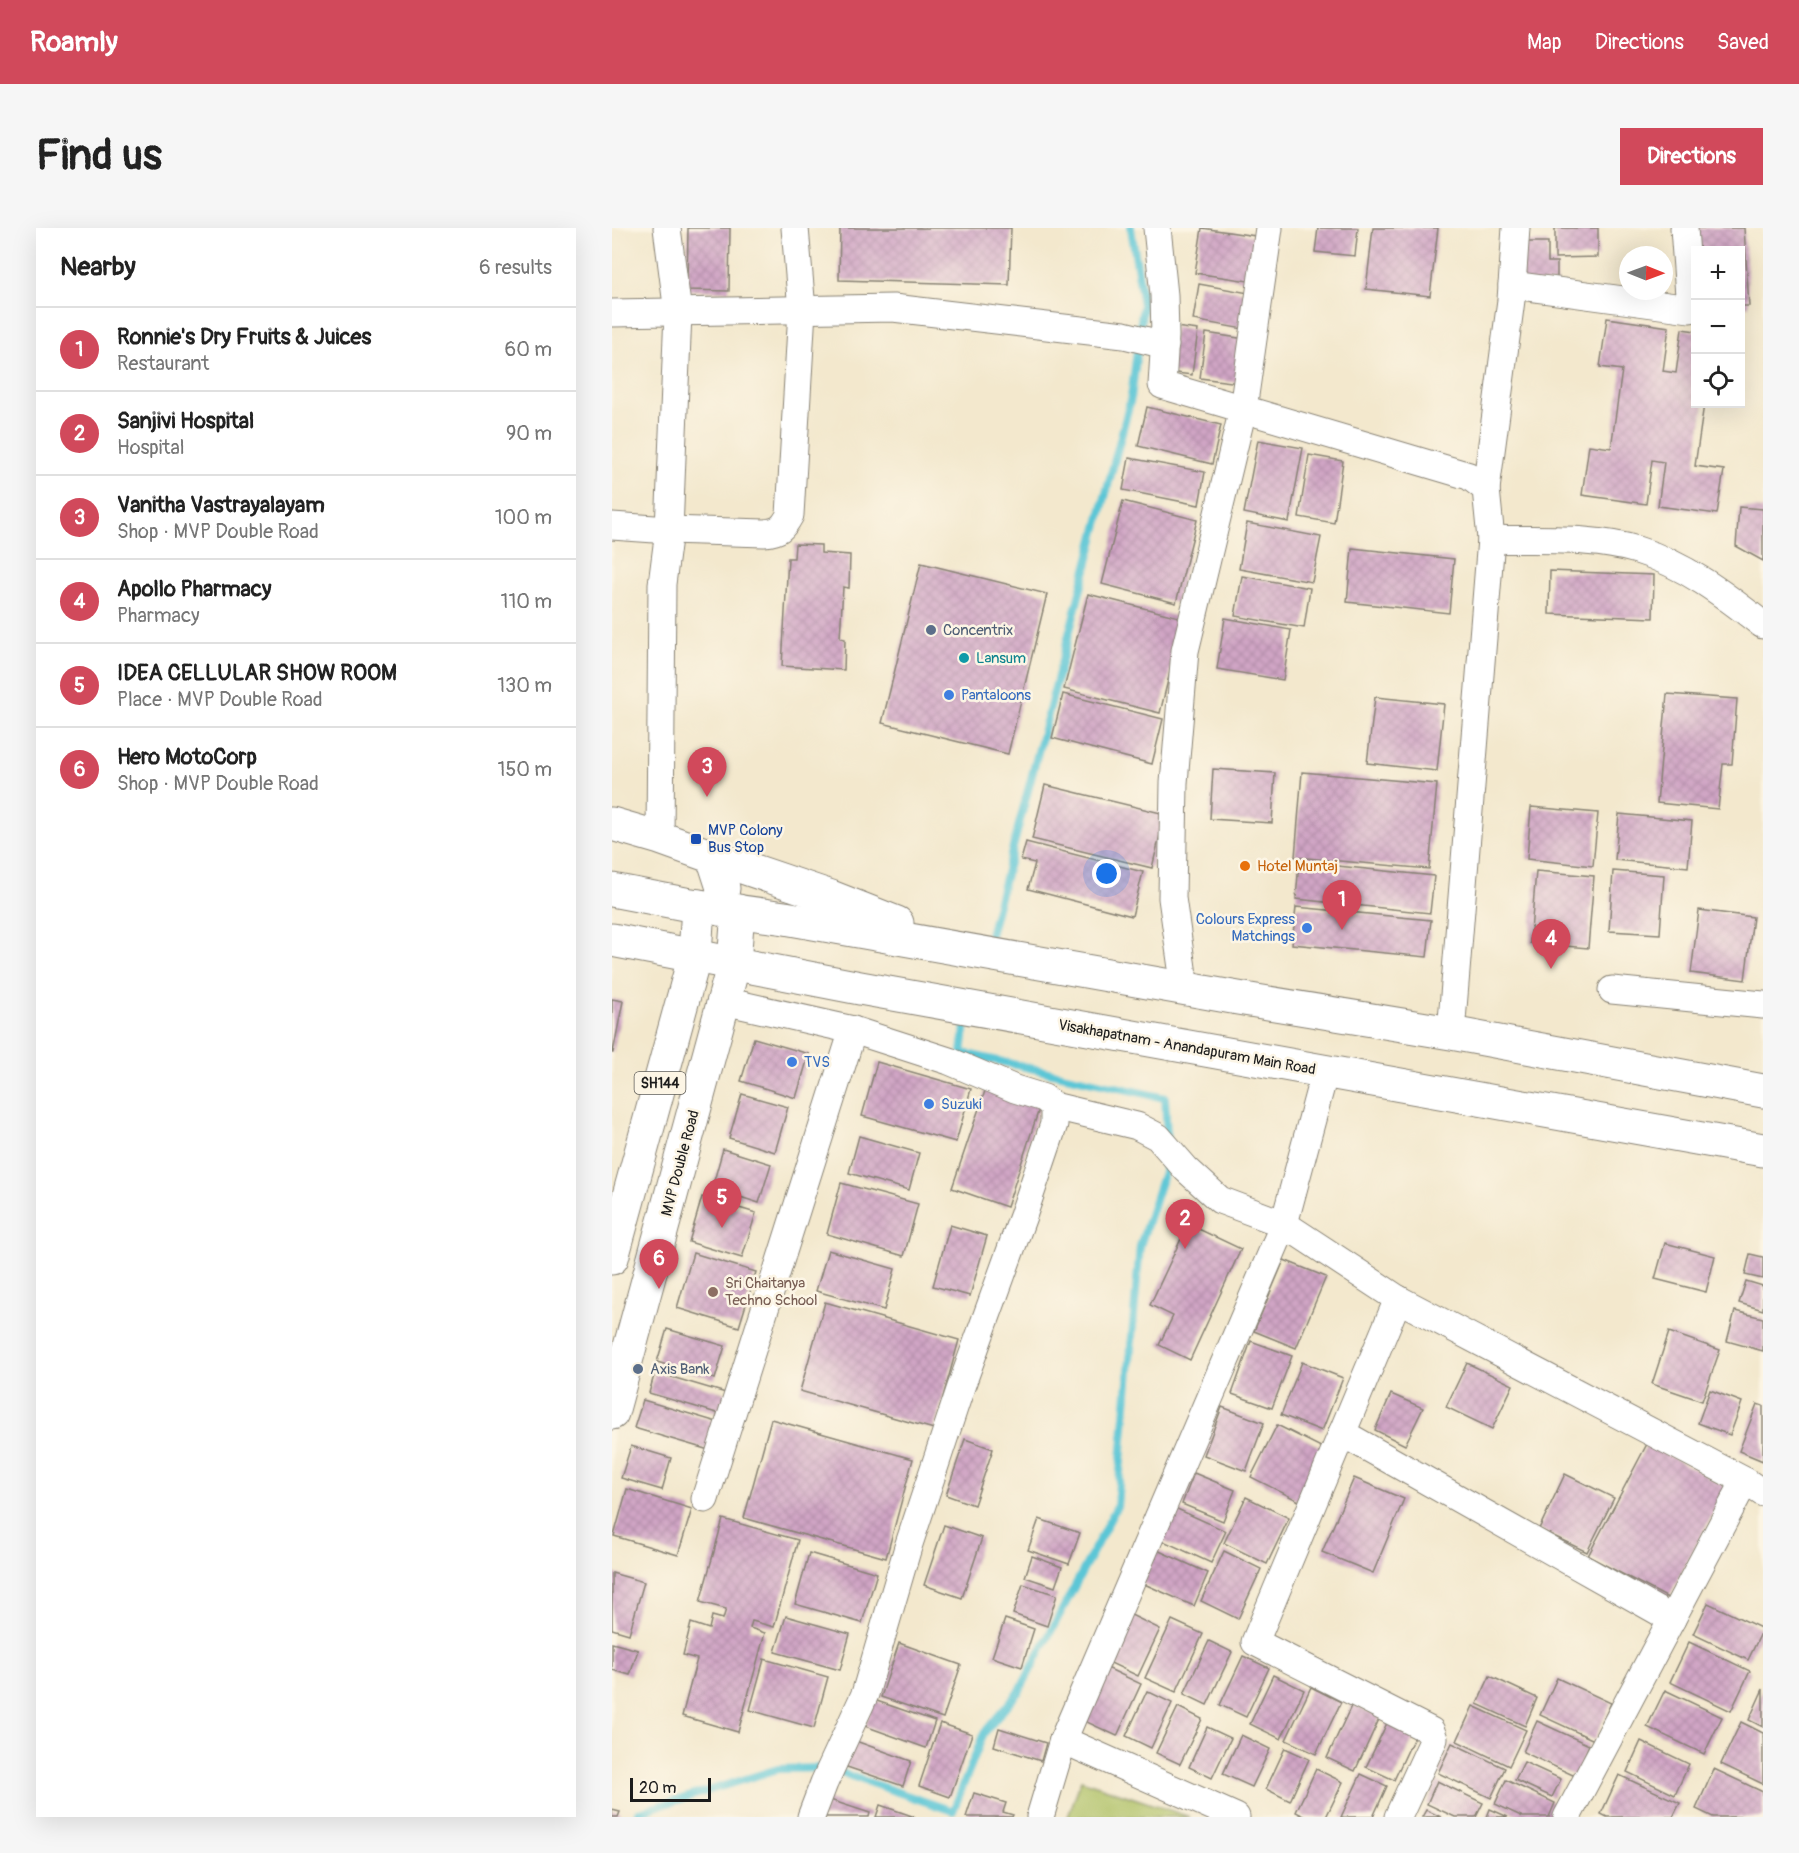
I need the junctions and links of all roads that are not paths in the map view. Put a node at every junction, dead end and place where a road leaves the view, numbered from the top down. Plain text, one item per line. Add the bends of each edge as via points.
1 (667, 228) edge
2 (795, 228) edge
3 (1157, 228) edge
4 (1269, 228) edge
5 (1516, 228) edge
6 (1684, 228) edge
7 (1512, 285) junction
8 (802, 310) junction
9 (612, 313) edge
10 (678, 313) junction
11 (1145, 339) junction
12 (1243, 410) junction
13 (1486, 489) junction
14 (612, 526) edge
15 (669, 530) junction
16 (1491, 539) junction
17 (1763, 625) edge
18 (612, 824) edge
19 (660, 838) junction
20 (713, 857) junction
21 (612, 890) edge
22 (719, 908) junction
23 (612, 940) edge
24 (963, 949) junction
25 (695, 955) junction
26 (734, 963) junction
27 (1185, 989) junction
28 (1612, 990) dead end
29 (724, 1001) junction
30 (1763, 1005) edge
31 (853, 1030) junction
32 (1451, 1033) junction
33 (1325, 1071) junction
34 (1763, 1091) edge
35 (1054, 1106) junction
36 (1763, 1150) edge
37 (1284, 1224) junction
38 (612, 1258) edge
39 (1398, 1299) junction
40 (612, 1413) edge
41 (1342, 1433) junction
42 (1754, 1487) edge
43 (705, 1499) dead end
44 (1672, 1619) junction
45 (1063, 1740) junction
46 (810, 1817) edge
47 (1040, 1817) edge
48 (1236, 1817) edge
49 (1398, 1817) edge
50 (1567, 1817) edge

1 - 10 street
2 - 8 street
3 - 11 street via 1164,296
4 - 12 street
5 - 7 street
6 - 7 street via 1690,309
7 - 13 street
8 - 10 street
8 - 11 street via 893,308
8 - 15 street via 790,515 783,527 764,533
9 - 10 street
10 - 15 street
11 - 12 street via 1162,385
12 - 13 street via 1469,476
12 - 27 street via 1185,651 1174,783 1172,898
13 - 16 street
14 - 15 street
15 - 19 street via 662,584
16 - 17 street via 1589,542 1636,550 1722,592
16 - 32 street
18 - 19 main road
19 - 20 main road
20 - 22 main road via 723,888
20 - 24 main road via 831,897
21 - 22 main road
22 - 24 main road
22 - 25 main road, SH144
22 - 26 main road, MVP Double Road / SH144
23 - 25 main road, Visakhapatnam - Anandapuram Main Road
24 - 27 main road
25 - 26 main road, Visakhapatnam - Anandapuram Main Road
25 - 38 main road, SH144
26 - 29 main road, MVP Double Road / SH144
26 - 33 main road, Visakhapatnam - Anandapuram Main Road
27 - 32 main road
28 - 30 street
29 - 31 street
29 - 40 main road, MVP Double Road / SH144
31 - 35 street via 949,1061 1044,1098
31 - 43 street
32 - 34 main road
33 - 36 main road, Visakhapatnam - Anandapuram Main Road
33 - 37 street
35 - 37 street via 1137,1126 1158,1137 1220,1200
35 - 46 street via 1054,1124 911,1537 865,1694
37 - 39 street
37 - 45 street
39 - 41 street
39 - 42 street
41 - 44 street
41 - 49 street via 1255,1641 1431,1731 1434,1739
42 - 44 street
44 - 50 street
45 - 47 street
45 - 48 street

